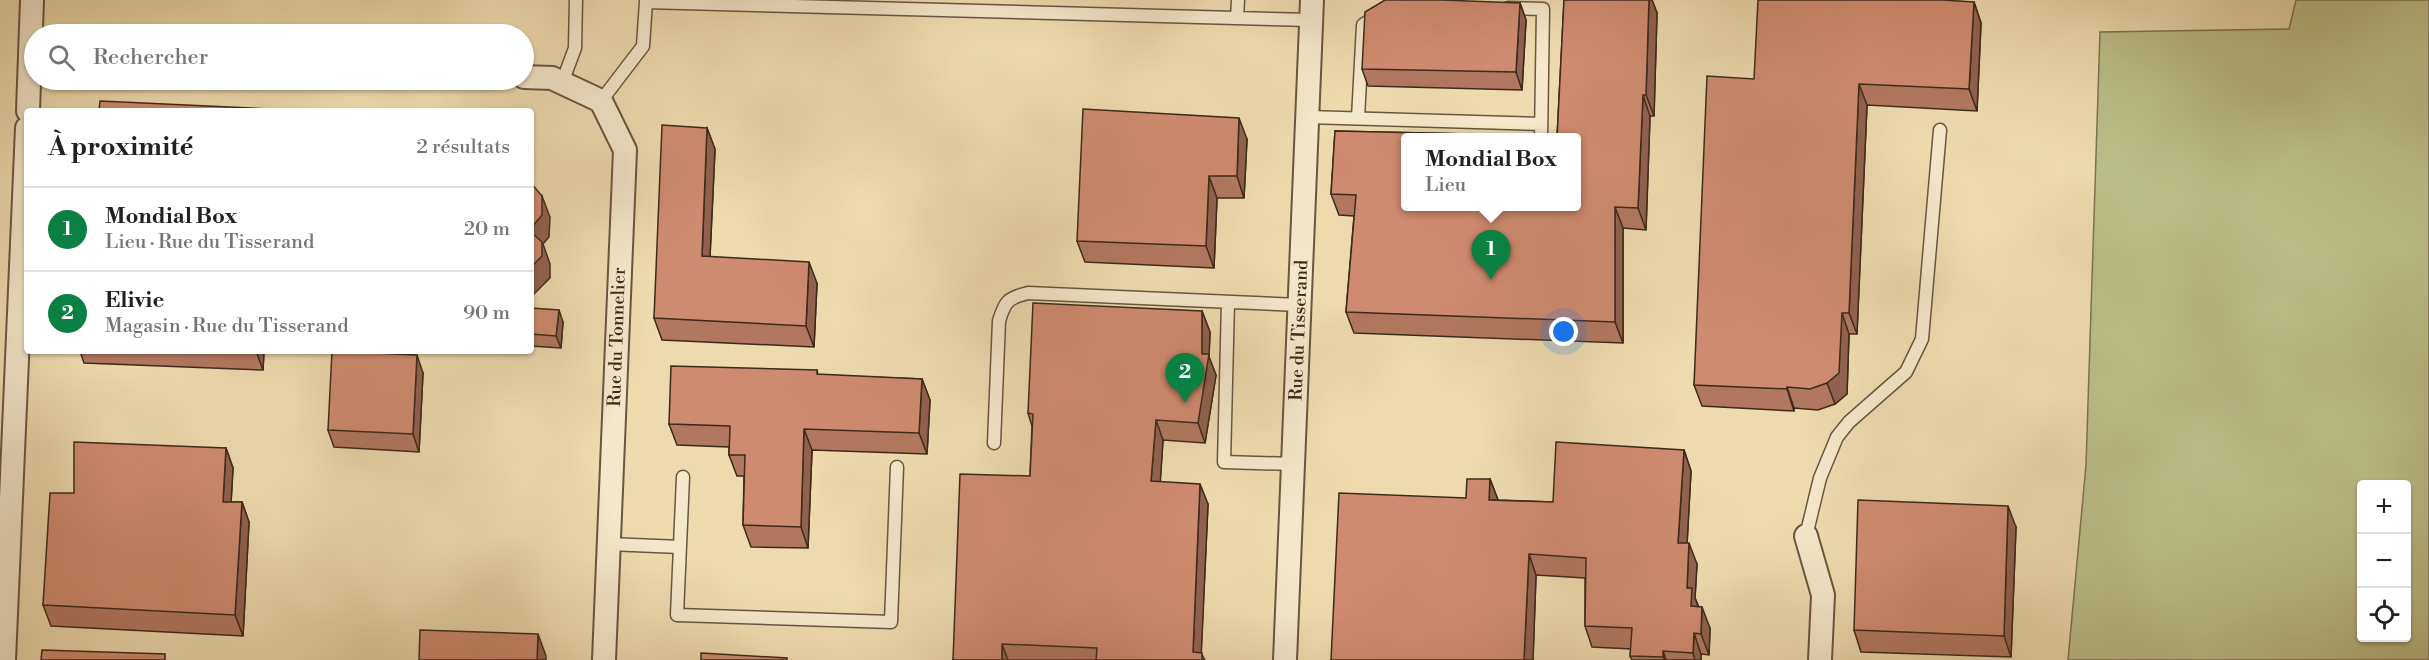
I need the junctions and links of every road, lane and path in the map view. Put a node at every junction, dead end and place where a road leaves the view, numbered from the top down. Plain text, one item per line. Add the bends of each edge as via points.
1 (32, 0) edge
2 (576, 0) edge
3 (1238, 0) edge
4 (646, 1) edge
5 (1497, 8) edge
6 (1312, 10) edge
7 (1386, 10) edge
8 (1237, 18) junction
9 (32, 24) edge
10 (534, 77) edge
11 (562, 83) junction
12 (30, 90) edge
13 (601, 101) junction
14 (28, 108) edge
15 (1308, 117) junction
16 (1358, 118) junction
17 (1541, 124) junction
18 (1940, 130) dead end
19 (1541, 133) edge
20 (24, 197) edge
21 (1228, 302) junction
22 (1300, 305) junction
23 (994, 443) dead end
24 (1293, 464) junction
25 (897, 467) dead end
26 (683, 477) dead end
27 (1806, 536) joint
28 (609, 544) junction
29 (680, 547) junction
30 (4, 660) edge
31 (604, 660) edge
32 (1285, 660) edge
33 (1820, 660) edge

1 - 9 street
2 - 11 lane via 575,48
3 - 8 lane
4 - 8 lane
4 - 13 lane via 643,46
5 - 17 lane via 1543,9
6 - 8 lane
6 - 15 street, Rue du Tisserand
7 - 16 lane via 1363,25
10 - 11 street
11 - 13 street
12 - 14 street
13 - 28 street, Rue du Tonnelier via 625,150
15 - 16 lane
15 - 22 street, Rue du Tisserand
16 - 17 lane
17 - 19 lane
18 - 27 lane via 1922,339 1906,372 1837,437 1823,466
20 - 30 street
21 - 22 lane
21 - 23 lane via 1028,293 1014,296 1004,304 999,321
21 - 24 lane via 1224,462
22 - 24 street, Rue du Tisserand
24 - 32 street, Rue du Tisserand
25 - 29 lane via 891,622 677,615
26 - 29 lane
27 - 33 street via 1823,595
28 - 29 lane
28 - 31 street, Rue du Tonnelier

